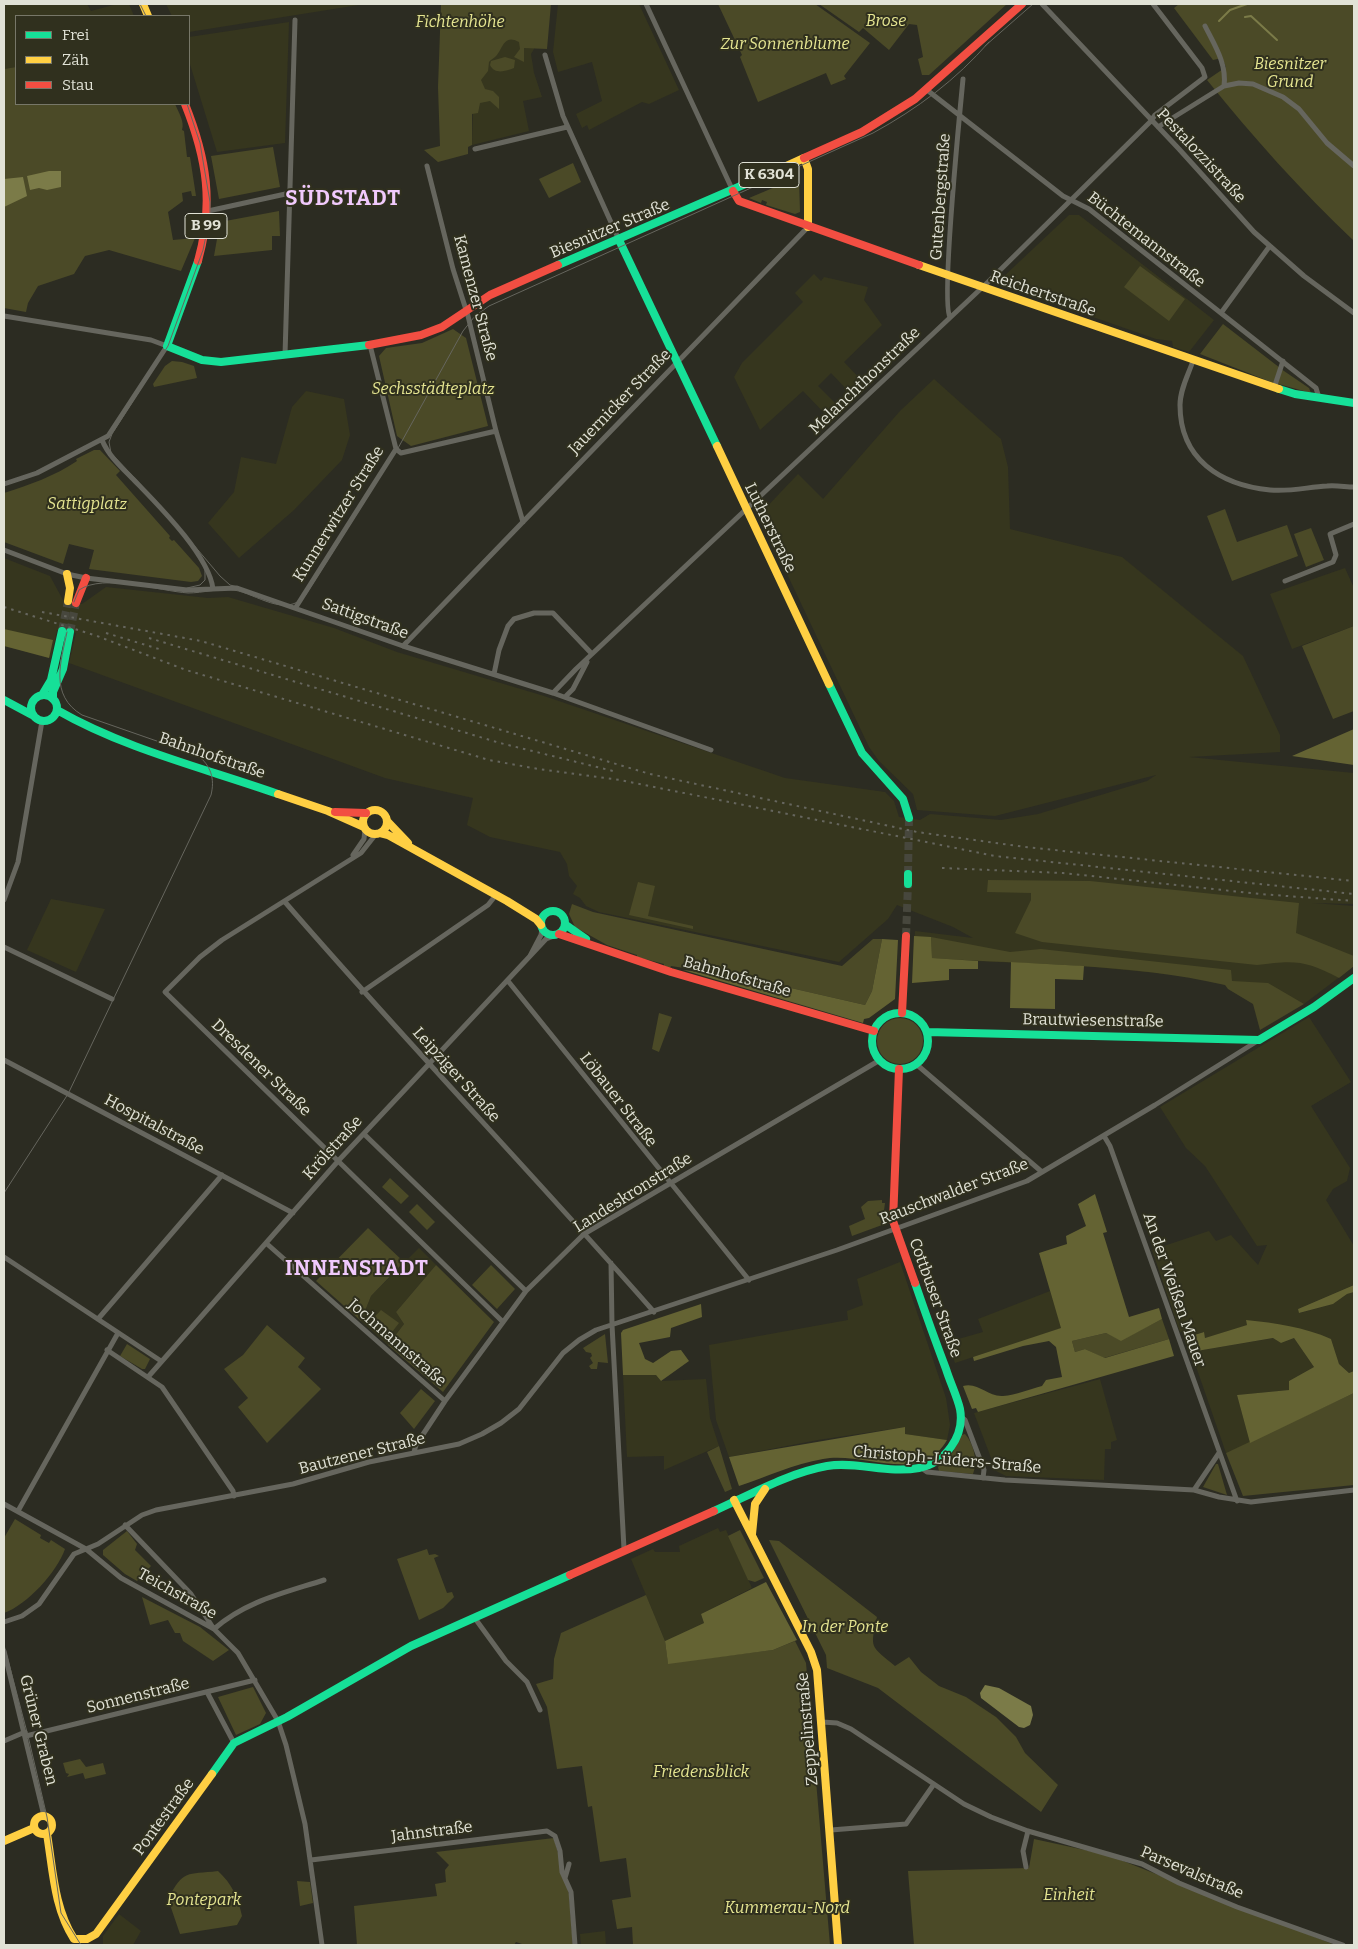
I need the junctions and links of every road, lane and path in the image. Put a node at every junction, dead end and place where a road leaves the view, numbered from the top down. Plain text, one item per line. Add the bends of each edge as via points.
1 (646, 4) edge
2 (1022, 4) edge
3 (1042, 4) edge
4 (1153, 4) edge
5 (295, 20) dead end
6 (1205, 26) dead end
7 (545, 55) dead end
8 (963, 79) dead end
9 (1224, 86) junction
10 (927, 90) junction
11 (185, 105) edge
12 (959, 117) junction
13 (1151, 121) junction
14 (567, 127) junction
15 (1158, 127) junction
16 (474, 149) dead end
17 (804, 158) junction
18 (427, 166) dead end
19 (1354, 166) edge
20 (733, 191) junction
21 (290, 193) junction
22 (1072, 199) junction
23 (208, 211) junction
24 (808, 227) junction
25 (619, 240) junction
26 (1269, 247) junction
27 (948, 276) junction
28 (982, 288) junction
29 (466, 310) junction
30 (1221, 313) junction
31 (1354, 313) edge
32 (4, 316) edge
33 (950, 317) junction
34 (370, 345) junction
35 (166, 346) junction
36 (285, 355) junction
37 (1193, 361) junction
38 (1283, 361) junction
39 (677, 363) junction
40 (1274, 388) junction
41 (1319, 398) junction
42 (1354, 404) edge
43 (496, 431) junction
44 (102, 440) junction
45 (396, 449) junction
46 (4, 484) edge
47 (1354, 487) edge
48 (746, 510) junction
49 (523, 522) junction
50 (1354, 524) edge
51 (4, 550) edge
52 (67, 574) junction
53 (86, 578) junction
54 (1285, 581) dead end
55 (213, 589) junction
56 (68, 601) tunnel mouth
57 (76, 603) tunnel mouth
58 (296, 607) junction
59 (62, 631) tunnel mouth
60 (70, 632) tunnel mouth
61 (403, 646) junction
62 (592, 654) junction
63 (494, 674) junction
64 (553, 693) junction
65 (42, 694) junction
66 (565, 697) junction
67 (4, 699) edge
68 (54, 699) junction
69 (33, 700) junction
70 (57, 710) junction
71 (32, 715) junction
72 (51, 719) junction
73 (42, 721) junction
74 (87, 727) junction
75 (711, 750) dead end
76 (328, 811) junction
77 (366, 813) junction
78 (909, 818) tunnel mouth
79 (388, 822) junction
80 (365, 828) junction
81 (378, 834) junction
82 (416, 851) junction
83 (347, 861) junction
84 (908, 874) tunnel mouth
85 (908, 884) tunnel mouth
86 (496, 895) junction
87 (4, 900) edge
88 (507, 901) junction
89 (285, 902) junction
90 (546, 913) junction
91 (566, 925) junction
92 (541, 926) junction
93 (557, 935) junction
94 (906, 936) tunnel mouth
95 (594, 945) junction
96 (4, 947) edge
97 (530, 957) junction
98 (1354, 978) edge
99 (508, 981) junction
100 (362, 992) junction
101 (112, 999) dead end
102 (902, 1013) junction
103 (874, 1031) junction
104 (927, 1032) junction
105 (1259, 1040) junction
106 (4, 1060) edge
107 (880, 1060) junction
108 (430, 1063) junction
109 (916, 1064) junction
110 (899, 1069) junction
111 (364, 1134) junction
112 (1104, 1136) junction
113 (339, 1160) junction
114 (1042, 1172) junction
115 (222, 1175) junction
116 (670, 1184) junction
117 (293, 1213) junction
118 (895, 1229) junction
119 (584, 1234) junction
120 (266, 1244) junction
121 (4, 1258) edge
122 (611, 1263) junction
123 (749, 1280) junction
124 (526, 1291) junction
125 (654, 1312) junction
126 (98, 1319) junction
127 (504, 1322) junction
128 (612, 1325) junction
129 (118, 1332) junction
130 (107, 1350) junction
131 (161, 1361) junction
132 (148, 1377) junction
133 (445, 1401) junction
134 (960, 1416) junction
135 (414, 1452) junction
136 (1219, 1453) junction
137 (922, 1469) junction
138 (983, 1478) junction
139 (768, 1486) junction
140 (1194, 1490) junction
141 (1354, 1490) edge
142 (234, 1496) junction
143 (734, 1500) junction
144 (1237, 1501) junction
145 (4, 1504) edge
146 (18, 1511) junction
147 (125, 1525) junction
148 (752, 1536) junction
149 (86, 1549) junction
150 (624, 1549) junction
151 (324, 1580) dead end
152 (474, 1616) junction
153 (4, 1622) edge
154 (214, 1629) junction
155 (4, 1651) edge
156 (255, 1680) junction
157 (207, 1692) junction
158 (540, 1710) dead end
159 (278, 1721) junction
160 (822, 1722) junction
161 (26, 1734) junction
162 (4, 1741) edge
163 (234, 1744) junction
164 (934, 1784) junction
165 (44, 1816) junction
166 (34, 1828) junction
167 (831, 1830) junction
168 (1028, 1831) junction
169 (47, 1834) junction
170 (4, 1841) edge
171 (311, 1860) junction
172 (569, 1864) dead end
173 (1026, 1867) dead end
174 (565, 1878) junction
175 (79, 1942) edge
176 (322, 1945) edge
177 (575, 1945) edge
178 (838, 1945) edge
179 (1343, 1945) edge

1 - 20 street
2 - 10 main road, Biesnitzer Straße / K 6304
3 - 13 street, Pestalozzistraße
4 - 13 street, Melanchthonstraße via 1205,74 1202,80
5 - 21 street
6 - 9 street via 1224,64
7 - 14 street
8 - 12 street, Gutenbergstraße
9 - 15 street
9 - 19 street via 1253,84 1283,96 1299,109 1327,143
10 - 12 street, Büchtemannstraße
10 - 17 main road, Biesnitzer Straße / K 6304 via 879,123
11 - 23 main road, B 99 via 202,163
12 - 22 street, Büchtemannstraße via 1063,196
12 - 27 street, Gutenbergstraße
13 - 15 street, Pestalozzistraße
13 - 22 street, Melanchthonstraße
14 - 16 street
14 - 25 street
15 - 26 street, Pestalozzistraße
17 - 20 main road, Biesnitzer Straße / K 6304
17 - 24 main road via 808,169
18 - 29 street, Kamenzer Straße
20 - 24 main road, Reichertstraße via 740,201
20 - 25 main road, Biesnitzer Straße / K 6304
21 - 23 street
21 - 36 street
22 - 28 street, Melanchthonstraße
22 - 30 street, Büchtemannstraße
23 - 35 main road, B 99 via 201,250
24 - 27 main road, Reichertstraße
24 - 39 street, Jauernicker Straße
25 - 29 main road, Biesnitzer Straße via 490,295
25 - 39 main road, Lutherstraße
26 - 30 street
26 - 31 street, Pestalozzistraße
27 - 28 main road, Reichertstraße
27 - 33 street, Gutenbergstraße via 946,310
28 - 33 street, Melanchthonstraße
28 - 37 main road, Reichertstraße
29 - 34 main road, Biesnitzer Straße via 432,331
29 - 43 street, Kamenzer Straße
30 - 38 street, Büchtemannstraße
32 - 35 street via 151,340
33 - 48 street, Melanchthonstraße
34 - 36 main road, Biesnitzer Straße
34 - 45 street, Kunnerwitzer Straße
35 - 36 main road, Biesnitzer Straße via 213,362
35 - 44 street
37 - 40 main road, Reichertstraße
37 - 47 street via 1180,404 1183,430 1194,454 1206,467 1241,484 1270,490 1329,485
38 - 40 street
38 - 41 street, Büchtemannstraße via 1316,388
39 - 48 main road, Lutherstraße
39 - 49 street, Jauernicker Straße
40 - 41 main road, Reichertstraße
41 - 42 main road, Reichertstraße
43 - 45 street via 401,454
43 - 49 street, Kamenzer Straße
44 - 46 street via 37,472
44 - 55 street via 114,459 203,560
45 - 58 street, Kunnerwitzer Straße
48 - 62 street, Melanchthonstraße
48 - 78 main road, Lutherstraße via 862,753 903,799
49 - 61 street, Jauernicker Straße
50 - 54 street via 1330,534 1336,555 1333,562
51 - 52 street, Sattigstraße
52 - 53 street, Sattigstraße
52 - 56 main road
53 - 55 street, Sattigstraße via 187,590
53 - 57 main road
55 - 58 street, Sattigstraße via 235,588
58 - 61 street, Sattigstraße
59 - 65 main road via 51,680
60 - 68 main road via 63,669 53,692
61 - 63 street, Sattigstraße
62 - 63 street via 553,613 534,613 514,619 508,626
62 - 64 street, Melanchthonstraße
62 - 66 street, Melanchthonstraße via 573,689
63 - 64 street, Sattigstraße
64 - 66 street, Sattigstraße
65 - 68 main road
65 - 69 main road
66 - 75 street, Sattigstraße
67 - 69 main road
67 - 71 main road
68 - 70 main road
69 - 71 main road via 30,707
70 - 72 main road
70 - 74 main road, Bahnhofstraße
71 - 73 main road
72 - 73 main road, Bahnhofstraße
72 - 74 main road, Bahnhofstraße
73 - 87 street via 18,862
74 - 76 main road, Bahnhofstraße
76 - 77 main road, Bahnhofstraße
76 - 80 main road, Bahnhofstraße
77 - 79 main road, Bahnhofstraße via 381,810
77 - 80 main road
79 - 81 main road via 386,829
79 - 82 main road, Bahnhofstraße
80 - 81 main road, Bahnhofstraße
80 - 83 street via 361,846
81 - 82 main road, Bahnhofstraße via 388,835
81 - 83 street via 364,851
82 - 86 main road, Bahnhofstraße
83 - 89 street
84 - 85 main road
86 - 88 main road, Bahnhofstraße
86 - 100 street via 488,905
88 - 90 main road, Bahnhofstraße via 536,913
88 - 92 main road, Bahnhofstraße via 536,919
89 - 100 street, Leipziger Straße
89 - 113 street, Dresdener Straße via 222,940 165,992
90 - 91 main road via 560,912
90 - 92 main road, Krölstraße
91 - 93 main road, Krölstraße
91 - 95 main road, Bahnhofstraße
92 - 93 main road via 546,934
92 - 97 street, Krölstraße via 541,935
93 - 95 main road, Bahnhofstraße via 567,935
93 - 97 street, Krölstraße via 546,939
94 - 102 main road
95 - 103 main road, Bahnhofstraße via 671,972
96 - 101 street
97 - 99 street, Krölstraße
98 - 105 main road, Rauschwalder Straße
99 - 108 street, Krölstraße
99 - 116 street, Löbauer Straße
100 - 108 street, Leipziger Straße
102 - 103 main road via 885,1018
102 - 104 main road via 918,1019
103 - 107 main road via 873,1046
104 - 105 main road, Brautwiesenstraße
104 - 109 main road via 927,1049
105 - 112 street, Rauschwalder Straße
106 - 115 street, Hospitalstraße
107 - 110 main road
107 - 116 street, Landeskronstraße
108 - 111 street, Krölstraße
108 - 119 street, Leipziger Straße
109 - 110 main road
109 - 114 street
110 - 118 main road, Cottbuser Straße via 892,1212
111 - 113 street, Krölstraße
111 - 124 street
112 - 114 street, Rauschwalder Straße
112 - 136 street, An der Weißen Mauer
113 - 117 street, Krölstraße
113 - 127 street, Dresdener Straße
114 - 118 street, Rauschwalder Straße via 1027,1181
115 - 117 street, Hospitalstraße
115 - 126 street
116 - 119 street, Landeskronstraße
116 - 123 street, Löbauer Straße
117 - 120 street, Krölstraße
118 - 123 street, Rauschwalder Straße
118 - 134 main road, Cottbuser Straße via 957,1397
119 - 122 street, Leipziger Straße
119 - 124 street, Landeskronstraße
120 - 131 street, Krölstraße
120 - 133 street, Jochmannstraße
121 - 126 street
122 - 125 street, Leipziger Straße
122 - 128 street
123 - 125 street, Rauschwalder Straße
124 - 127 street, Landeskronstraße
125 - 128 street, Rauschwalder Straße
126 - 129 street
127 - 133 street, Landeskronstraße
128 - 135 street, Bautzener Straße via 579,1340 563,1353 519,1409 501,1423 459,1444
128 - 150 street
129 - 130 street
129 - 131 street
130 - 132 street
130 - 146 street
131 - 132 street, Krölstraße
132 - 142 street via 162,1387
133 - 135 street, Landeskronstraße
134 - 137 main road, Cottbuser Straße via 949,1450
134 - 138 street, Cottbuser Straße via 965,1420 984,1470
135 - 142 street, Bautzener Straße
136 - 140 street
136 - 144 street, An der Weißen Mauer
137 - 138 street, Christoph-Lüders-Straße
137 - 139 main road, Christoph-Lüders-Straße via 900,1471 831,1466 790,1476
138 - 140 street, Christoph-Lüders-Straße
139 - 143 main road, Christoph-Lüders-Straße
139 - 148 main road via 756,1500 752,1511
140 - 144 street, Christoph-Lüders-Straße
141 - 144 street, Christoph-Lüders-Straße
142 - 147 street, Bautzener Straße via 156,1510
143 - 148 main road, Zeppelinstraße
143 - 150 main road, Christoph-Lüders-Straße
145 - 146 street, Teichstraße
146 - 149 street, Teichstraße
147 - 149 street, Bautzener Straße
147 - 154 street via 191,1594
148 - 160 main road, Zeppelinstraße via 815,1661
149 - 153 street, Bautzener Straße via 74,1554 39,1604 22,1616
149 - 154 street, Teichstraße via 121,1578
150 - 152 main road, Christoph-Lüders-Straße
151 - 154 street via 252,1603
152 - 158 street via 506,1661 527,1682
152 - 159 main road, Christoph-Lüders-Straße via 411,1646
154 - 156 street, Teichstraße via 238,1653
155 - 161 street, Grüner Graben
156 - 157 street, Sonnenstraße
156 - 159 street, Teichstraße
157 - 161 street, Sonnenstraße
157 - 163 street
159 - 163 main road, Pontestraße
159 - 171 street, Teichstraße
160 - 164 street, Parsevalstraße via 851,1728
160 - 167 main road, Zeppelinstraße
161 - 162 street, Sonnenstraße
161 - 165 street, Grüner Graben
163 - 175 main road, Pontestraße via 96,1934
164 - 167 street via 906,1824
164 - 168 street, Parsevalstraße via 991,1817
165 - 166 main road via 35,1820
165 - 169 main road via 52,1823
166 - 169 main road via 38,1833
166 - 170 main road
167 - 178 main road, Zeppelinstraße
168 - 173 street via 1023,1851
168 - 179 street, Parsevalstraße via 1142,1864 1237,1907
169 - 175 main road via 59,1910 64,1924
171 - 174 street, Jahnstraße via 547,1832 554,1836 560,1850
171 - 176 street, Teichstraße
172 - 174 street
174 - 177 street via 571,1892

